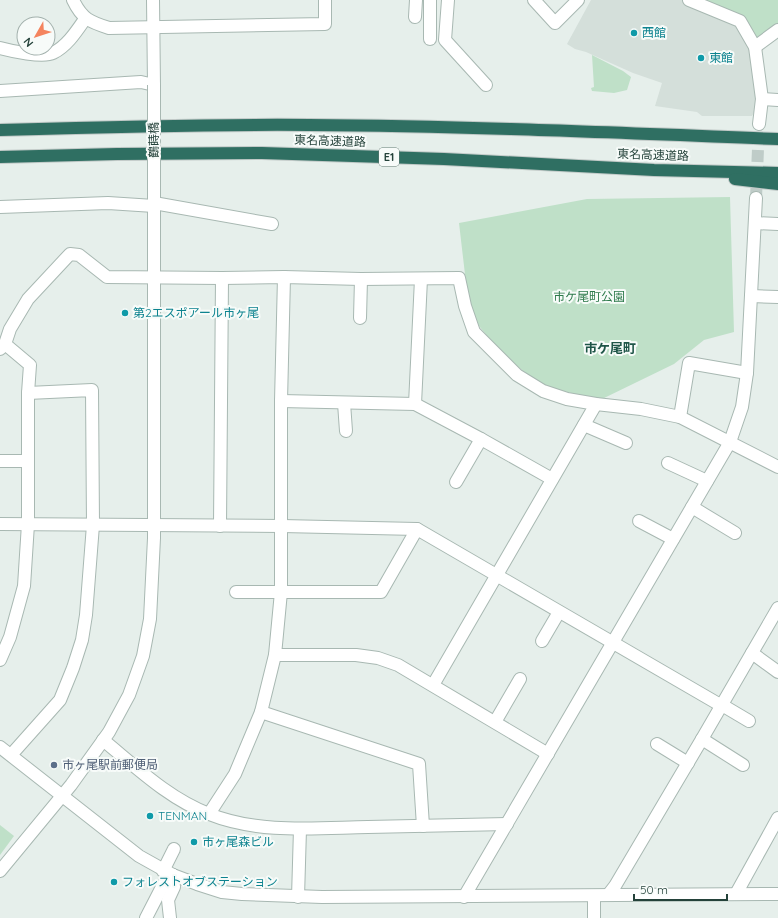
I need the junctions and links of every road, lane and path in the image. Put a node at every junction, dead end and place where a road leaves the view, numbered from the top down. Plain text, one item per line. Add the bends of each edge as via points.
1 (73, 0) edge
2 (153, 0) edge
3 (325, 0) edge
4 (416, 0) edge
5 (430, 0) edge
6 (448, 0) edge
7 (534, 0) edge
8 (578, 0) edge
9 (689, 0) edge
10 (415, 17) dead end
11 (85, 19) junction
12 (154, 28) junction
13 (778, 30) edge
14 (430, 40) dead end
15 (755, 47) junction
16 (0, 48) edge
17 (154, 85) junction
18 (486, 85) dead end
19 (0, 91) edge
20 (762, 99) junction
21 (778, 100) edge
22 (759, 124) tunnel mouth
23 (0, 130) edge
24 (778, 139) edge
25 (0, 157) edge
26 (654, 170) junction
27 (778, 173) edge
28 (778, 184) edge
29 (756, 198) tunnel mouth
30 (154, 202) junction
31 (0, 207) edge
32 (755, 223) junction
33 (272, 224) dead end
34 (778, 224) edge
35 (155, 276) junction
36 (284, 277) junction
37 (222, 278) junction
38 (361, 279) junction
39 (421, 279) junction
40 (751, 296) junction
41 (778, 297) edge
42 (360, 318) dead end
43 (2, 346) edge
44 (747, 373) junction
45 (28, 394) junction
46 (281, 401) junction
47 (344, 403) junction
48 (415, 404) junction
49 (596, 404) junction
50 (680, 417) junction
51 (584, 425) junction
52 (346, 431) dead end
53 (481, 439) junction
54 (730, 442) junction
55 (626, 443) dead end
56 (0, 461) edge
57 (28, 461) junction
58 (668, 463) dead end
59 (778, 467) edge
60 (552, 480) junction
61 (707, 481) junction
62 (456, 482) dead end
63 (692, 508) junction
64 (639, 521) dead end
65 (0, 524) edge
66 (28, 524) junction
67 (93, 525) junction
68 (153, 525) junction
69 (220, 526) junction
70 (282, 526) junction
71 (417, 529) junction
72 (735, 533) dead end
73 (673, 539) junction
74 (497, 575) junction
75 (236, 592) dead end
76 (281, 592) junction
77 (778, 608) edge
78 (559, 612) junction
79 (542, 641) dead end
80 (613, 643) junction
81 (752, 653) junction
82 (275, 655) junction
83 (0, 660) edge
84 (778, 672) edge
85 (520, 680) dead end
86 (433, 685) junction
87 (722, 706) junction
88 (261, 712) junction
89 (749, 721) dead end
90 (495, 722) junction
91 (702, 739) junction
92 (103, 740) junction
93 (657, 744) dead end
94 (0, 747) edge
95 (548, 754) junction
96 (10, 755) junction
97 (688, 763) junction
98 (744, 765) dead end
99 (62, 796) junction
100 (209, 814) junction
101 (778, 818) edge
102 (507, 824) junction
103 (423, 826) junction
104 (300, 829) junction
105 (174, 849) dead end
106 (0, 871) edge
107 (168, 873) junction
108 (736, 894) junction
109 (778, 894) edge
110 (608, 895) junction
111 (298, 896) junction
112 (594, 896) junction
113 (464, 897) junction
114 (146, 918) edge
115 (170, 918) edge
116 (594, 918) edge

1 - 11 street
2 - 12 street, 鶴蒔橋
3 - 12 street via 325,24
4 - 10 street
5 - 14 street
6 - 18 street via 445,40
7 - 8 street via 555,23
9 - 15 street via 740,22
11 - 12 street via 109,28
11 - 16 street via 73,38 52,54 23,54
12 - 17 street, 鶴蒔橋
13 - 15 street
15 - 20 street
17 - 19 street via 141,82
17 - 30 street, 鶴蒔橋, bridge
20 - 21 street
20 - 22 street
23 - 24 highway, 東名高速道路 via 309,125 451,127
25 - 26 highway, 東名高速道路 / E1 via 262,153
26 - 27 highway, 東名高速道路 / E1
26 - 28 highway
29 - 32 street
30 - 31 street
30 - 33 street
30 - 35 street, 鶴蒔橋
32 - 34 street
32 - 40 street
35 - 37 street
35 - 43 street via 107,277 79,255 70,254 28,299
35 - 68 street, 鶴蒔橋
36 - 37 street
36 - 38 street
36 - 46 street
37 - 69 street
38 - 39 street
38 - 42 street
39 - 48 street
39 - 49 street via 460,278 465,306 474,332 516,375 543,392
40 - 41 street
40 - 44 street
43 - 45 street via 30,365
44 - 50 street via 689,363
44 - 54 street via 742,407
45 - 57 street
45 - 67 street via 92,390
46 - 47 street
46 - 70 street
47 - 48 street
47 - 52 street
48 - 53 street
49 - 50 street
49 - 51 street
50 - 54 street
51 - 55 street
51 - 60 street
53 - 60 street
53 - 62 street
54 - 59 street
54 - 61 street
56 - 57 street
57 - 66 street
58 - 61 street
60 - 74 street
61 - 63 street
63 - 72 street
63 - 73 street
64 - 73 street
65 - 66 street
66 - 67 street
66 - 83 street via 24,586 10,636
67 - 68 street
67 - 96 street via 86,615 82,640 73,668 60,700
68 - 69 street
68 - 92 street, 鶴蒔橋 via 152,591 144,656 129,695
69 - 70 street
70 - 71 street
70 - 76 street
71 - 74 street
71 - 76 street via 381,592
73 - 80 street
74 - 78 street
74 - 86 street
75 - 76 street
76 - 82 street
77 - 81 street
78 - 79 street
78 - 80 street
80 - 87 street
80 - 95 street
81 - 84 street
81 - 87 street
82 - 86 street via 356,655 378,658 398,665
82 - 88 street
85 - 90 street
86 - 90 street
87 - 89 street
87 - 91 street
88 - 100 street via 235,774
88 - 103 street via 419,764
90 - 95 street
91 - 97 street
91 - 98 street
92 - 99 street, 鶴蒔橋
92 - 100 street via 163,788 189,805
93 - 97 street
94 - 96 street
95 - 102 street
96 - 99 street
97 - 110 street
99 - 106 street, 鶴蒔橋
99 - 107 street via 139,856
100 - 104 street via 232,822 262,827
101 - 108 street
102 - 103 street
102 - 113 street
103 - 104 street
104 - 111 street
105 - 107 street
107 - 111 street via 222,892
107 - 114 street
107 - 115 street via 174,887 168,900
108 - 109 street
108 - 110 street
110 - 112 street
111 - 113 street
112 - 113 street
112 - 116 street

